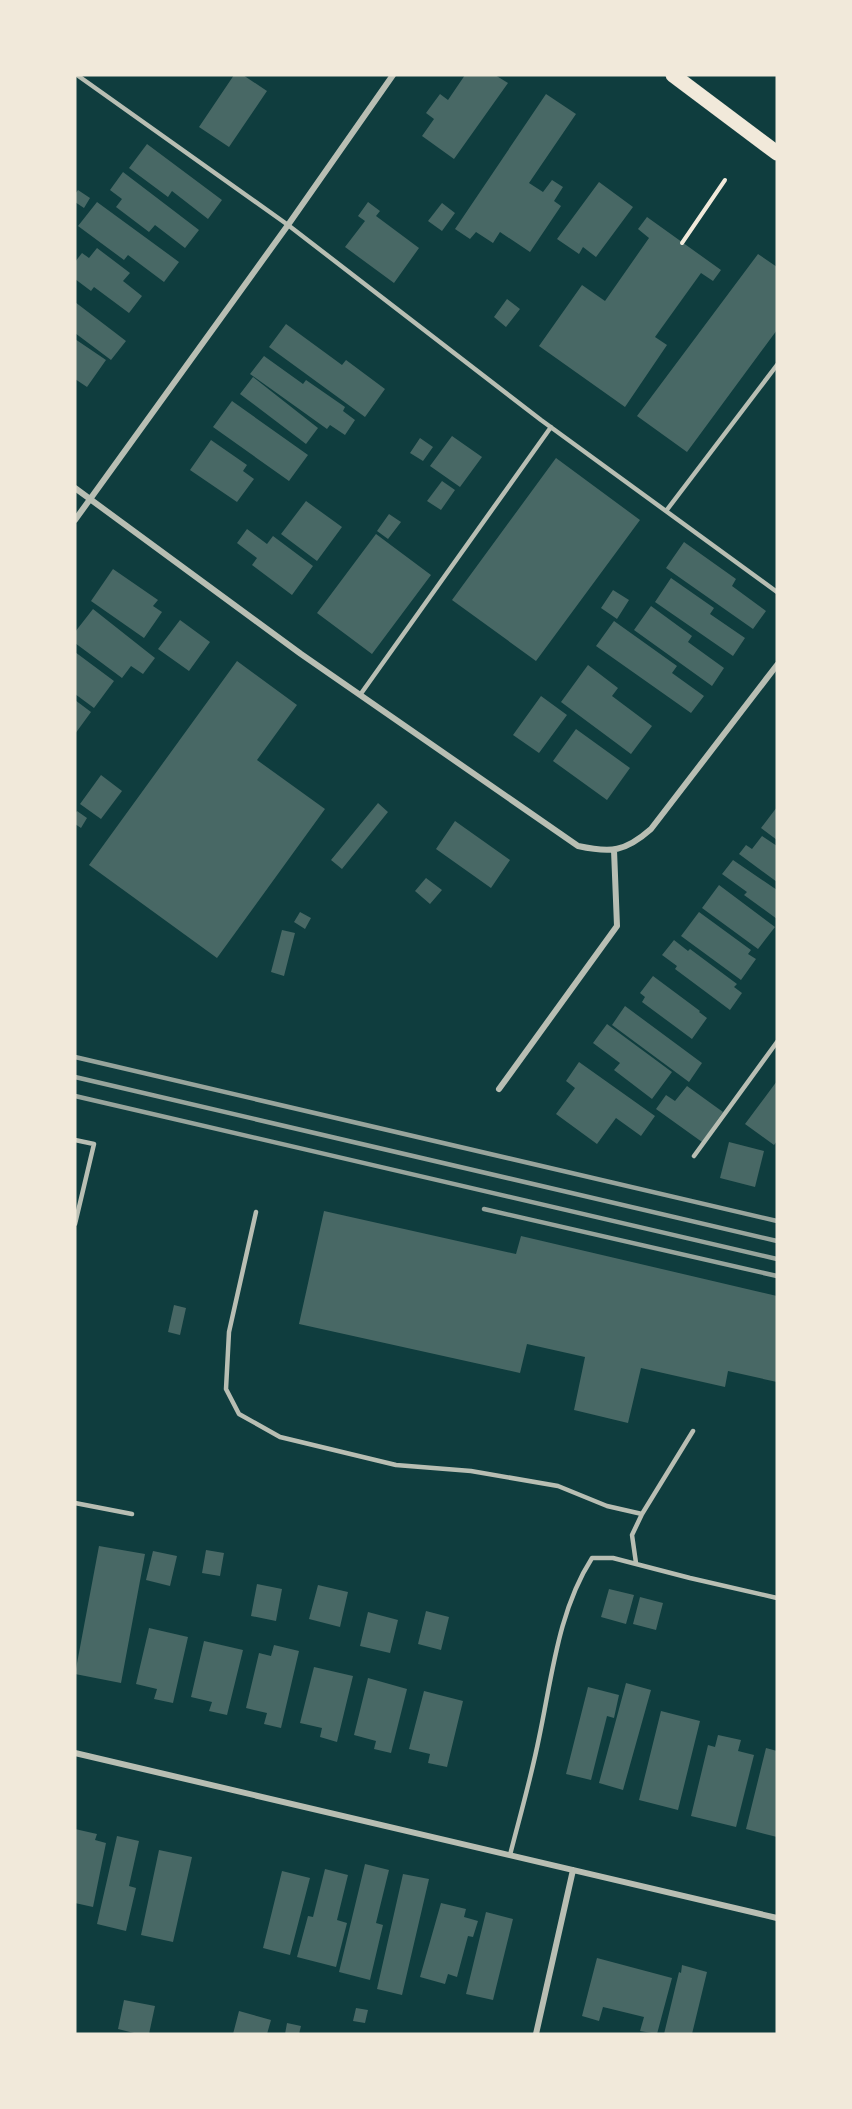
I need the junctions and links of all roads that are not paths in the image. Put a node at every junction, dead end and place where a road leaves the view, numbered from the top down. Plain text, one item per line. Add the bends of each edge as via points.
1 (77, 75) edge
2 (393, 75) edge
3 (673, 75) edge
4 (777, 153) edge
5 (288, 225) junction
6 (777, 365) edge
7 (551, 427) junction
8 (75, 488) edge
9 (90, 498) junction
10 (666, 511) junction
11 (75, 520) edge
12 (777, 592) edge
13 (777, 665) edge
14 (360, 695) junction
15 (614, 850) junction
16 (777, 1042) edge
17 (499, 1089) dead end
18 (75, 1140) edge
19 (694, 1156) dead end
20 (256, 1212) dead end
21 (75, 1224) edge
22 (693, 1431) dead end
23 (75, 1503) edge
24 (132, 1514) dead end
25 (642, 1514) junction
26 (636, 1563) junction
27 (777, 1598) edge
28 (75, 1753) edge
29 (510, 1855) junction
30 (573, 1870) junction
31 (777, 1918) edge
32 (536, 2034) edge

1 - 5 lane
2 - 5 street
3 - 4 main road
5 - 7 lane
5 - 9 street
6 - 10 lane
7 - 10 lane
7 - 14 lane
8 - 9 street
9 - 11 street
9 - 14 street
10 - 12 lane
13 - 15 street via 651,829 638,841
14 - 15 street via 578,846
15 - 17 street via 617,926
16 - 19 lane
18 - 21 lane via 94,1144
20 - 25 lane via 229,1332 226,1389 239,1414 280,1437 396,1465 471,1471 558,1486 607,1506
22 - 25 lane
23 - 24 lane
25 - 26 lane via 632,1535
26 - 27 lane
26 - 29 lane via 592,1558 580,1576 566,1611
28 - 29 street
29 - 30 street
30 - 31 street
30 - 32 street

